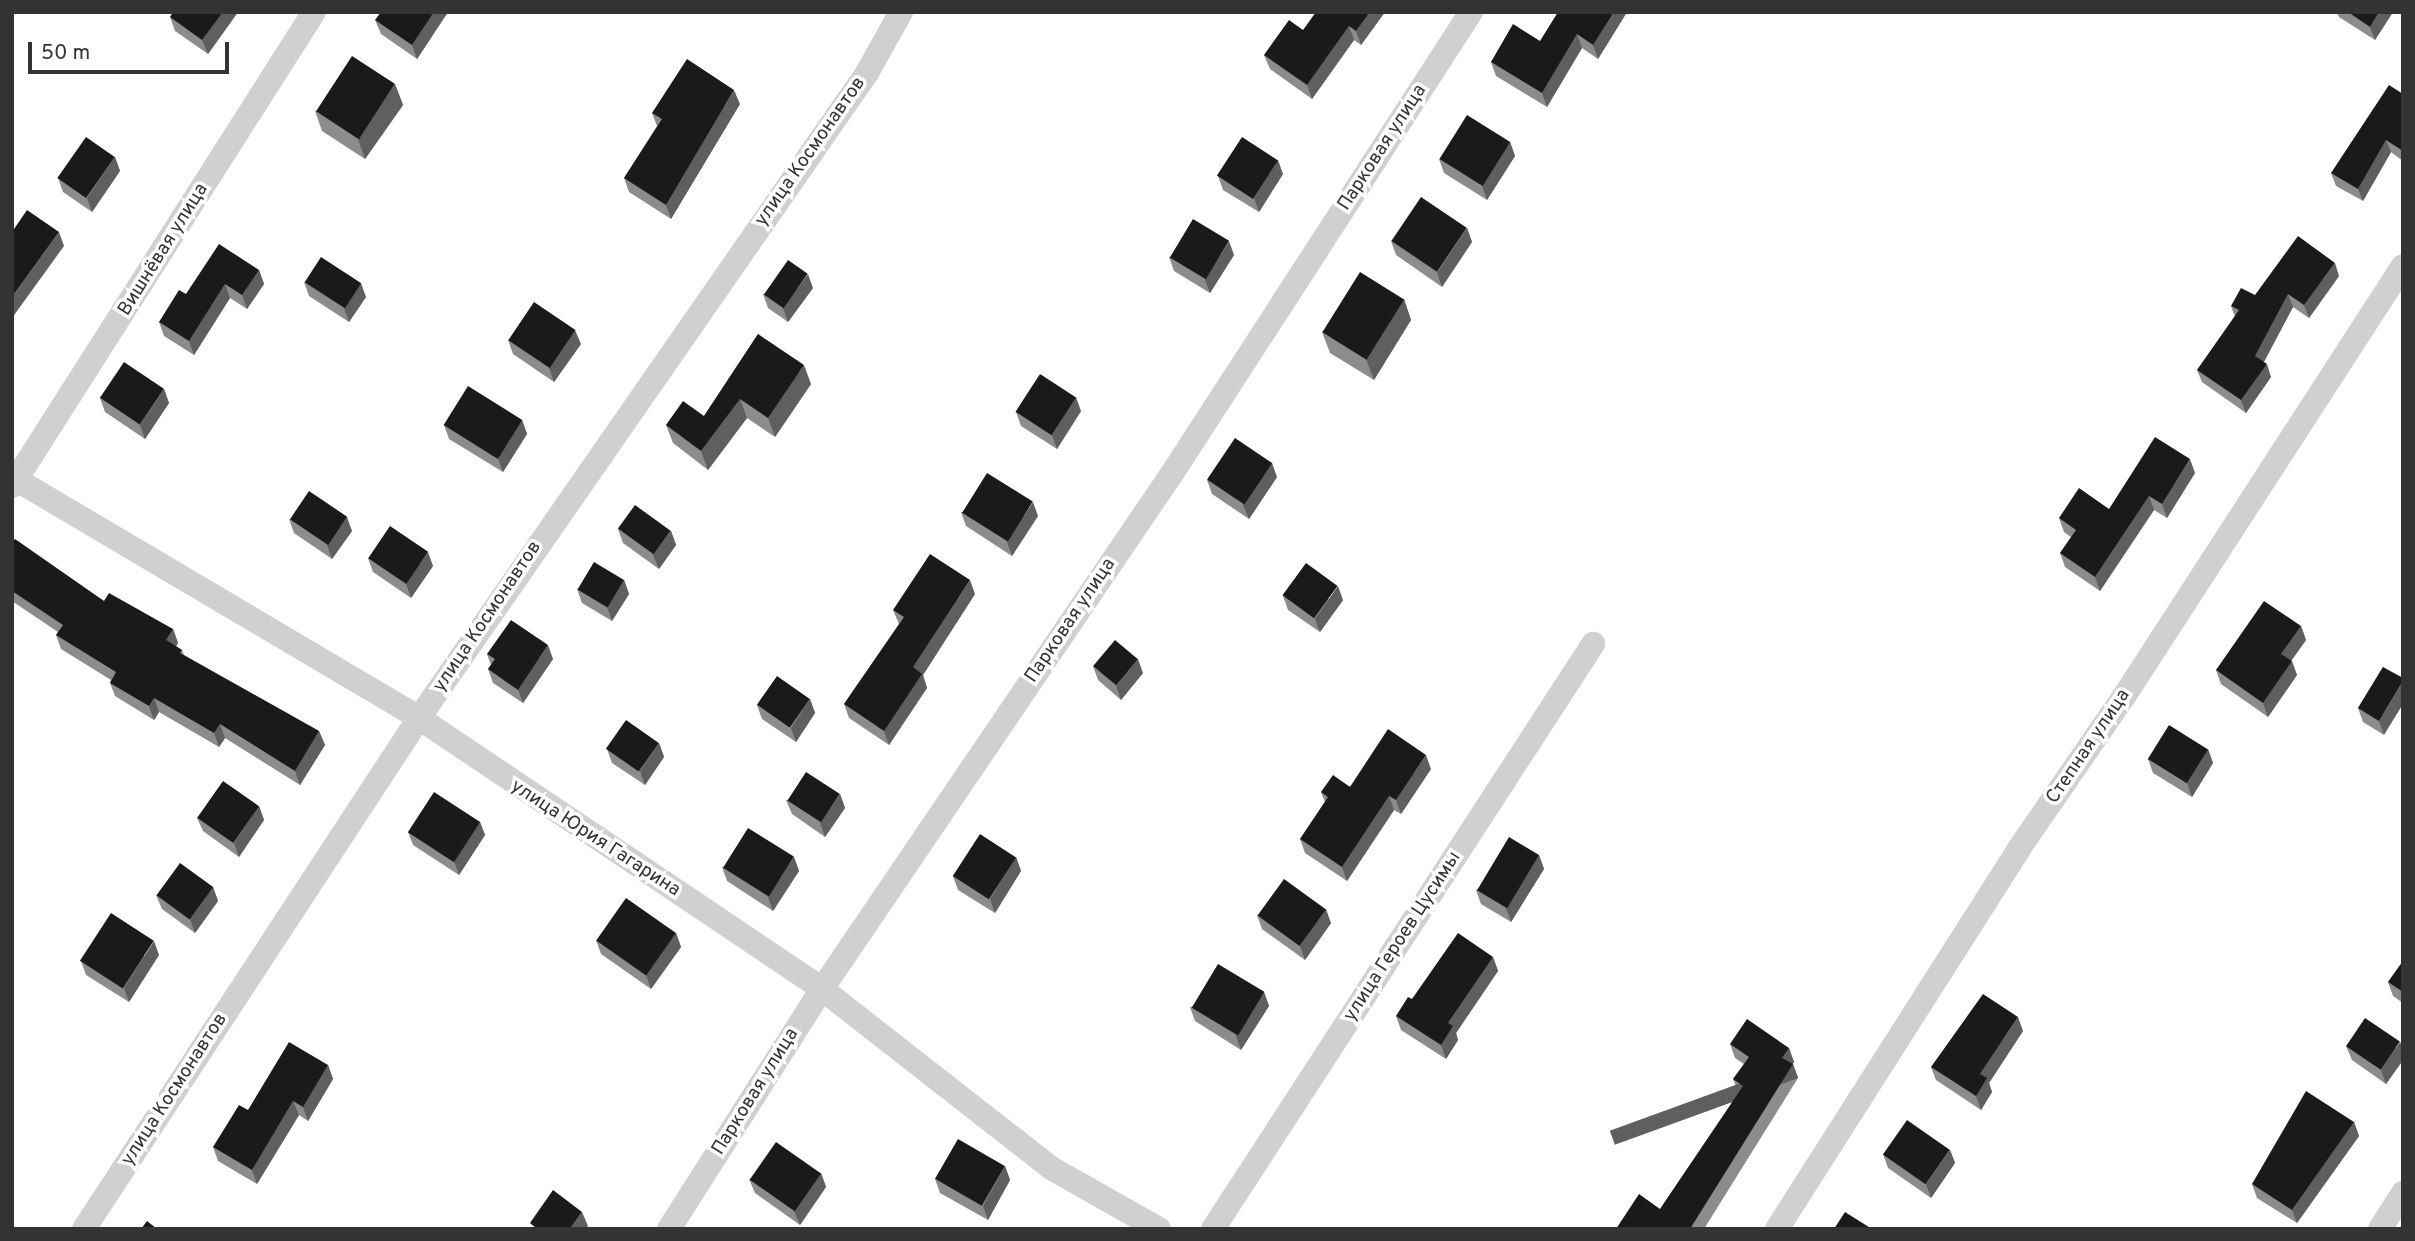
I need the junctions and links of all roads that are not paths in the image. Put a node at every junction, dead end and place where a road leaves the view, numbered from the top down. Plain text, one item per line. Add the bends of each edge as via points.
1 (314, 12) edge
2 (901, 12) edge
3 (1471, 12) edge
4 (2403, 266) edge
5 (14, 481) edge
6 (1593, 644) dead end
7 (419, 718) junction
8 (822, 989) junction
9 (84, 1229) edge
10 (669, 1229) edge
11 (1159, 1229) edge
12 (1213, 1229) edge
13 (1777, 1229) edge

1 - 5 street, Вишнёвая улица
2 - 7 street, улица Космонавтов via 867,73
3 - 8 street, Парковая улица via 1175,469
4 - 13 street, Степная улица via 2125,695 2018,850
5 - 7 street, улица Юрия Гагарина
6 - 12 street, улица Героев Цусимы
7 - 8 street, улица Юрия Гагарина
7 - 9 street, улица Космонавтов
8 - 10 street, Парковая улица
8 - 11 street, улица Юрия Гагарина via 1051,1168

